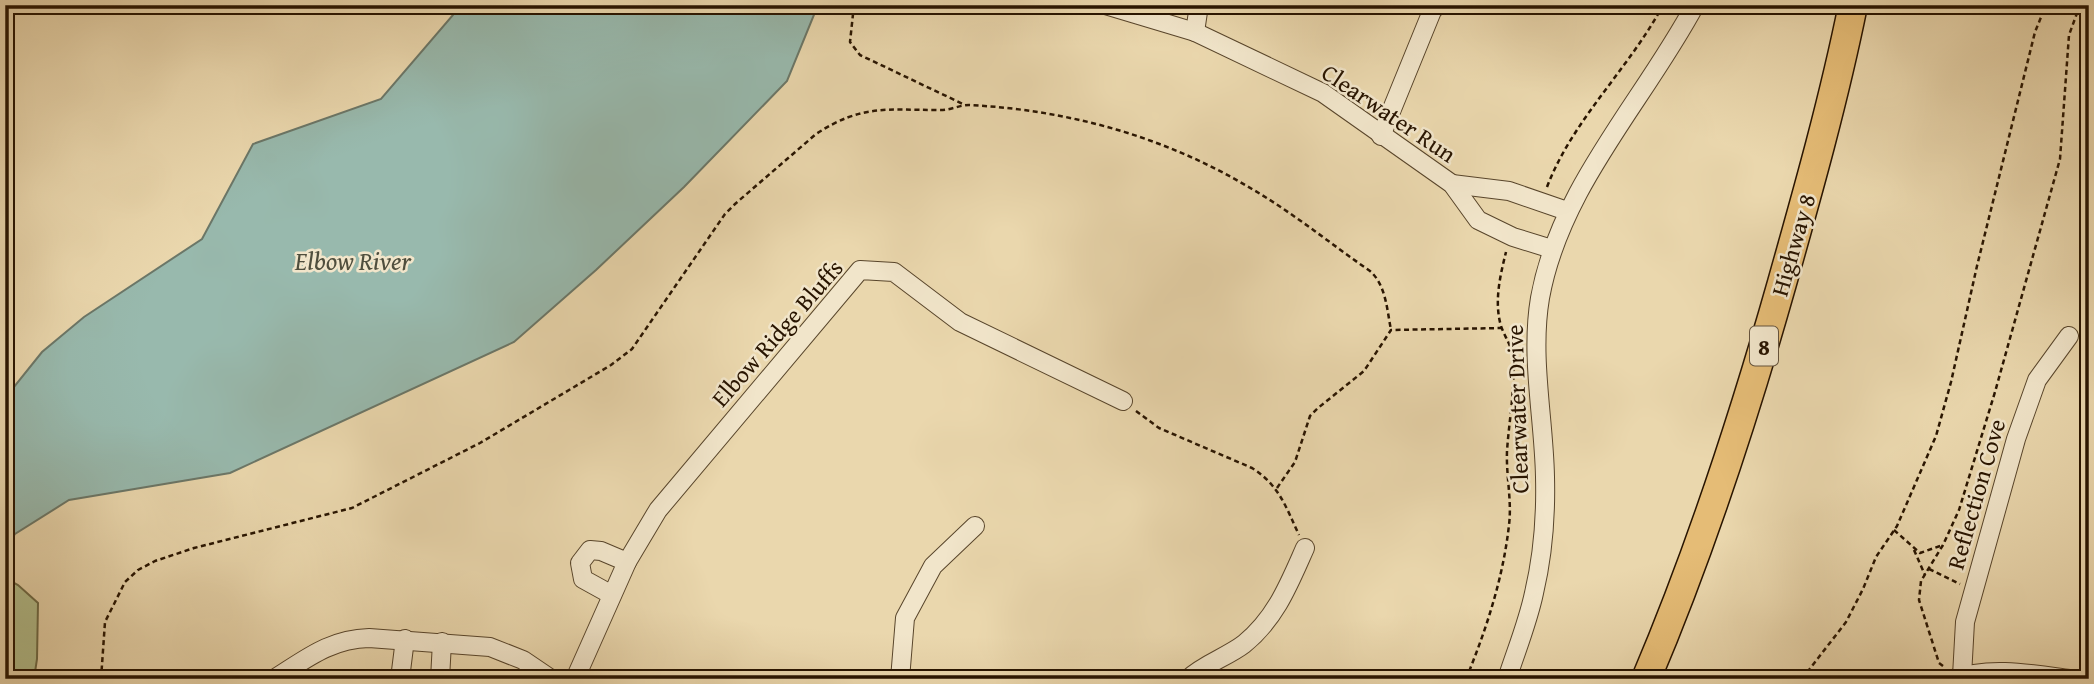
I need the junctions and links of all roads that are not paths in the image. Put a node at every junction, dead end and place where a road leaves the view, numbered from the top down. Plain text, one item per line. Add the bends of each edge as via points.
1 (1105, 5) edge
2 (1199, 5) edge
3 (1437, 5) edge
4 (1695, 5) edge
5 (1853, 5) edge
6 (1195, 32) junction
7 (1381, 136) junction
8 (1452, 184) junction
9 (1567, 211) junction
10 (1552, 249) junction
11 (2069, 337) dead end
12 (1123, 401) road end
13 (975, 526) dead end
14 (1305, 548) road end
15 (627, 562) junction
16 (612, 595) junction
17 (405, 639) junction
18 (442, 642) junction
19 (1957, 678) edge
20 (274, 679) edge
21 (400, 679) edge
22 (440, 679) edge
23 (551, 679) edge
24 (575, 679) edge
25 (901, 679) edge
26 (1188, 679) edge
27 (1507, 679) edge
28 (1646, 679) edge
29 (2069, 679) edge

1 - 6 street, Clearwater Run
2 - 6 street
3 - 7 street
4 - 9 street, Clearwater Drive
5 - 28 main road, Highway 8 / 8 via 1811,181 1761,357 1691,565
6 - 7 street, Clearwater Run via 1324,93
7 - 8 street, Clearwater Run
8 - 9 street, Clearwater Run via 1509,191
8 - 10 street, Clearwater Run via 1478,220
9 - 10 street, Clearwater Drive
10 - 27 street, Clearwater Drive via 1540,300 1537,346 1544,534 1534,594
11 - 19 street, Reflection Cove via 2037,380 2009,463 1965,622
12 - 15 street, Elbow Ridge Bluffs via 960,322 894,272 860,270 658,510
13 - 25 street via 933,566 905,618
14 - 26 street via 1268,621 1243,645
15 - 16 street, Elbow Ridge Bluffs
15 - 16 street via 590,550 580,563 583,579
16 - 24 street, Elbow Ridge Bluffs
17 - 18 street
17 - 20 street via 350,638 331,644
17 - 21 street
18 - 22 street
18 - 23 street via 490,647 523,660
19 - 29 street via 1980,672

